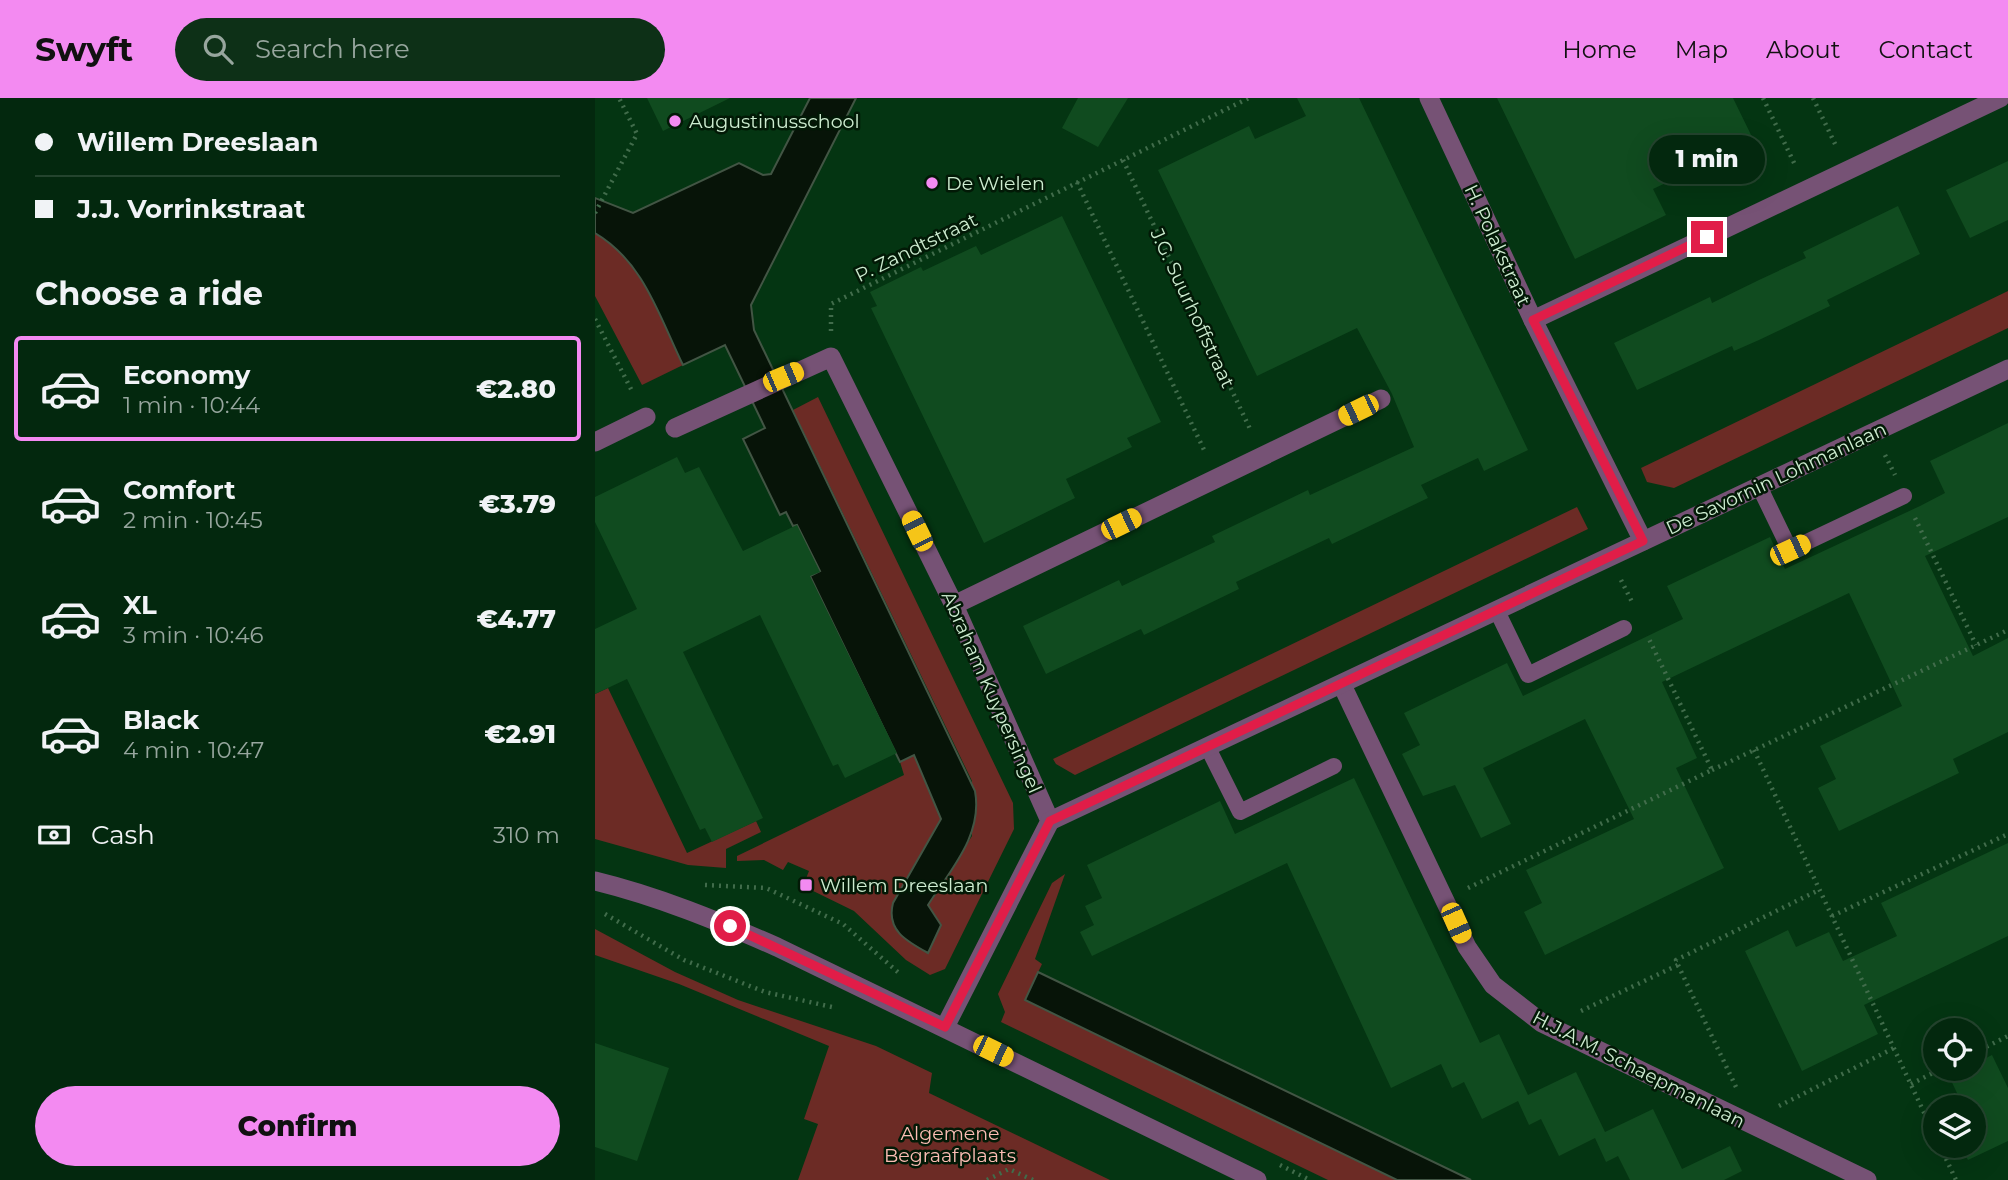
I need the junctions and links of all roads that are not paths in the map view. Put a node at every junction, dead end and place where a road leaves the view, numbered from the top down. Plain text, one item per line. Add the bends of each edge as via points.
1 (1429, 98) edge
2 (2000, 98) edge
3 (1533, 320) junction
4 (2008, 369) edge
5 (1381, 398) dead end
6 (646, 416) road end
7 (675, 428) dead end
8 (595, 442) edge
9 (1759, 486) junction
10 (1904, 495) road end
11 (1643, 541) junction
12 (954, 605) junction
13 (1497, 611) junction
14 (1624, 628) dead end
15 (1342, 685) junction
16 (1208, 748) junction
17 (1334, 766) dead end
18 (1050, 821) junction
19 (595, 881) edge
20 (945, 1027) junction
21 (1257, 1180) edge
22 (1867, 1180) edge

1 - 3 street, H. Polakstraat
2 - 3 street
3 - 11 street, H. Polakstraat
4 - 9 street, De Savornin Lohmanlaan
5 - 12 street
6 - 8 street
7 - 12 street, Abraham Kuypersingel via 831,357
9 - 10 lane via 1790,550
9 - 11 street, De Savornin Lohmanlaan
11 - 13 street, De Savornin Lohmanlaan
12 - 18 street, Abraham Kuypersingel
13 - 14 lane via 1528,675
13 - 15 street, De Savornin Lohmanlaan
15 - 16 street, De Savornin Lohmanlaan
15 - 22 street, H.J.A.M. Schaepmanlaan via 1478,967 1514,1003 1548,1026
16 - 17 lane via 1240,812
16 - 18 street, De Savornin Lohmanlaan
18 - 20 street
19 - 20 street via 730,926
20 - 21 street

